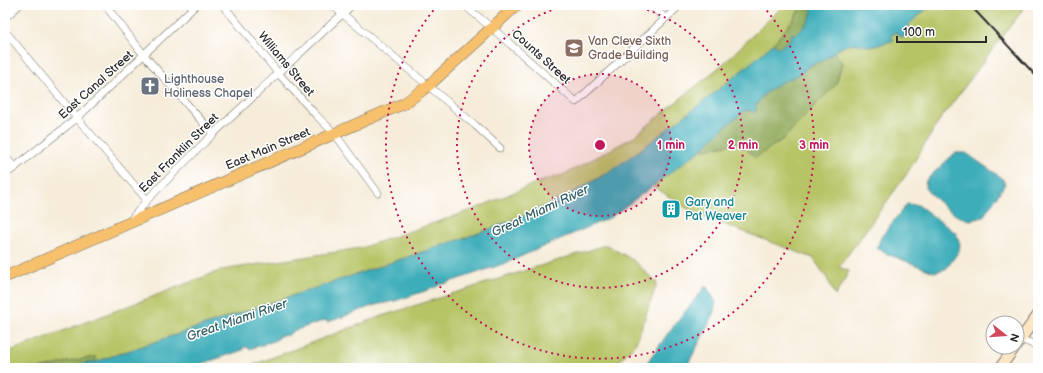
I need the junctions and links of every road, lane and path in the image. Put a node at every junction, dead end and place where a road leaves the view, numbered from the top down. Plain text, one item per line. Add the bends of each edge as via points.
1 (19, 5) edge
2 (105, 5) edge
3 (196, 5) edge
4 (223, 5) edge
5 (332, 5) edge
6 (352, 5) edge
7 (464, 5) edge
8 (517, 5) edge
9 (650, 5) edge
10 (680, 5) edge
11 (342, 14) junction
12 (5, 18) edge
13 (665, 18) junction
14 (492, 28) junction
15 (5, 31) edge
16 (144, 55) junction
17 (278, 73) junction
18 (428, 86) junction
19 (76, 118) junction
20 (213, 134) junction
21 (335, 134) junction
22 (500, 148) dead end
23 (5, 156) edge
24 (14, 168) junction
25 (5, 174) edge
26 (378, 193) dead end
27 (147, 200) junction
28 (130, 222) junction
29 (5, 277) edge
30 (1038, 315) edge
31 (1025, 332) edge
32 (1025, 344) edge
33 (1038, 346) edge
34 (1009, 355) edge
35 (1000, 368) edge

1 - 12 street
2 - 16 street
3 - 16 street, East Canal Street
4 - 17 street, Williams Street
5 - 11 street
6 - 11 street, East Franklin Street
7 - 14 street, Counts Street
8 - 14 main road, East Main Street
9 - 13 street
10 - 13 street
11 - 17 street, East Franklin Street
11 - 18 street
13 - 14 street, Counts Street via 576,102
14 - 18 main road, East Main Street
15 - 19 street
16 - 19 street, East Canal Street
16 - 20 street
17 - 20 street, East Franklin Street
17 - 21 street, Williams Street
18 - 21 main road, East Main Street via 405,103
18 - 22 street
19 - 24 street, East Canal Street
19 - 27 street
20 - 27 street, East Franklin Street
21 - 26 street, Williams Street
21 - 28 main road, East Main Street
23 - 24 street
24 - 25 street, East Canal Street
27 - 28 street, East Franklin Street
28 - 29 main road, East Main Street
30 - 31 main road
32 - 33 street
34 - 35 main road

